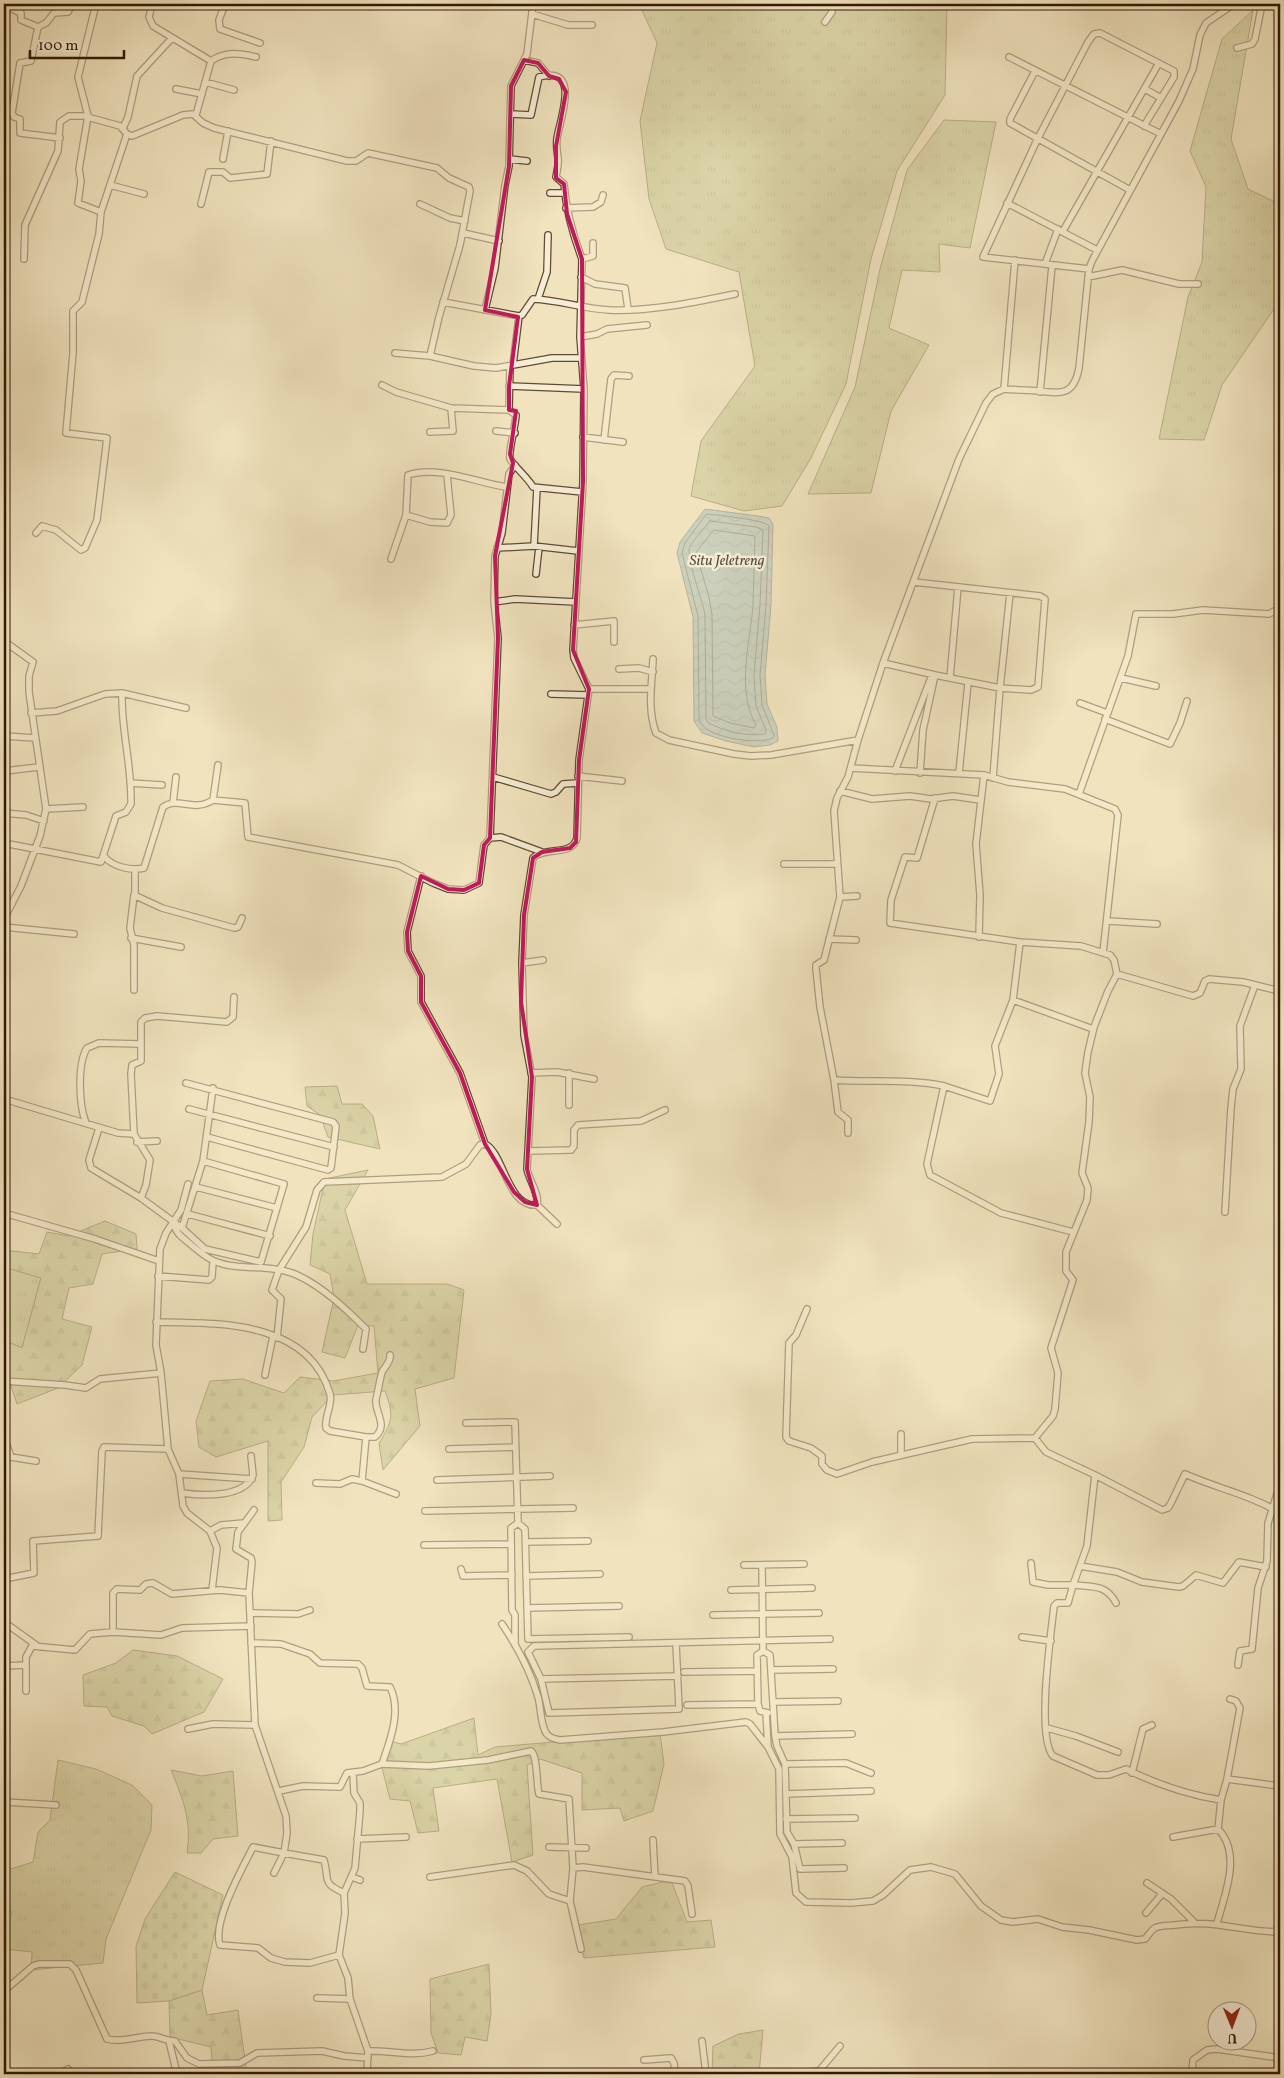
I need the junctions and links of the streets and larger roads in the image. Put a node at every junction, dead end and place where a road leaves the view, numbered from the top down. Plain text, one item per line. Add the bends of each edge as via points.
1 (8, 4) edge
2 (72, 4) edge
3 (96, 4) edge
4 (152, 4) edge
5 (226, 4) edge
6 (533, 4) edge
7 (831, 4) edge
8 (1234, 4) edge
9 (1262, 4) edge
10 (1224, 7) edge
11 (532, 14) junction
12 (825, 22) dead end
13 (592, 25) dead end
14 (38, 27) junction
15 (172, 38) junction
16 (260, 43) dead end
17 (1237, 48) dead end
18 (256, 57) dead end
19 (1009, 57) dead end
20 (524, 60) junction
21 (211, 61) junction
22 (1159, 63) junction
23 (1036, 71) junction
24 (549, 76) junction
25 (205, 82) junction
26 (1065, 86) junction
27 (176, 89) dead end
28 (1145, 89) junction
29 (234, 90) dead end
30 (202, 94) junction
31 (1162, 98) junction
32 (512, 114) junction
33 (196, 115) junction
34 (88, 116) junction
35 (1128, 118) junction
36 (1144, 126) junction
37 (124, 128) junction
38 (228, 131) junction
39 (127, 134) junction
40 (1161, 134) junction
41 (60, 138) junction
42 (1037, 140) junction
43 (272, 141) junction
44 (224, 159) dead end
45 (510, 159) junction
46 (527, 161) dead end
47 (1097, 172) junction
48 (110, 185) junction
49 (1130, 190) junction
50 (550, 193) dead end
51 (564, 193) junction
52 (144, 194) dead end
53 (603, 195) dead end
54 (1007, 203) junction
55 (200, 204) dead end
56 (420, 204) dead end
57 (566, 208) junction
58 (102, 212) junction
59 (466, 221) junction
60 (1061, 230) junction
61 (463, 233) junction
62 (548, 235) dead end
63 (499, 241) junction
64 (593, 243) dead end
65 (1098, 250) junction
66 (24, 259) dead end
67 (582, 259) junction
68 (1015, 260) junction
69 (1048, 265) junction
70 (1089, 269) junction
71 (581, 278) junction
72 (1088, 278) junction
73 (1198, 284) dead end
74 (736, 294) dead end
75 (538, 299) junction
76 (443, 302) junction
77 (581, 304) junction
78 (628, 309) junction
79 (485, 310) junction
80 (518, 316) junction
81 (647, 325) dead end
82 (580, 337) junction
83 (395, 353) dead end
84 (430, 356) junction
85 (581, 358) junction
86 (512, 365) junction
87 (628, 376) dead end
88 (382, 386) dead end
89 (508, 386) junction
90 (584, 389) junction
91 (1004, 389) junction
92 (1040, 392) junction
93 (451, 408) junction
94 (508, 410) junction
95 (496, 431) dead end
96 (430, 432) dead end
97 (515, 432) junction
98 (583, 437) junction
99 (604, 440) junction
100 (623, 442) dead end
101 (515, 464) junction
102 (447, 476) junction
103 (507, 487) junction
104 (537, 488) junction
105 (582, 492) junction
106 (406, 515) junction
107 (36, 533) dead end
108 (536, 546) junction
109 (497, 548) junction
110 (578, 551) junction
111 (391, 559) dead end
112 (536, 574) dead end
113 (914, 582) junction
114 (958, 587) junction
115 (1010, 593) junction
116 (494, 602) junction
117 (576, 602) junction
118 (1280, 608) edge
119 (574, 625) junction
120 (4, 641) edge
121 (614, 642) dead end
122 (653, 658) dead end
123 (883, 663) junction
124 (619, 669) dead end
125 (653, 672) junction
126 (934, 675) junction
127 (950, 678) junction
128 (1120, 678) junction
129 (968, 683) junction
130 (1156, 686) dead end
131 (1000, 688) junction
132 (650, 689) junction
133 (588, 692) junction
134 (122, 693) junction
135 (551, 694) dead end
136 (1187, 700) dead end
137 (1080, 704) dead end
138 (186, 708) dead end
139 (31, 712) junction
140 (1106, 716) junction
141 (4, 736) edge
142 (35, 738) junction
143 (858, 740) junction
144 (218, 764) dead end
145 (39, 767) junction
146 (851, 768) junction
147 (895, 771) junction
148 (4, 772) edge
149 (920, 773) junction
150 (959, 774) junction
151 (984, 775) junction
152 (578, 776) junction
153 (176, 777) dead end
154 (493, 777) junction
155 (993, 778) junction
156 (622, 781) dead end
157 (130, 783) junction
158 (578, 783) junction
159 (162, 786) dead end
160 (840, 791) junction
161 (1079, 794) junction
162 (935, 798) junction
163 (213, 800) junction
164 (980, 800) junction
165 (173, 804) junction
166 (83, 807) dead end
167 (46, 809) junction
168 (4, 813) edge
169 (44, 821) junction
170 (490, 838) junction
171 (4, 843) edge
172 (35, 849) junction
173 (542, 852) junction
174 (104, 856) junction
175 (784, 864) dead end
176 (836, 864) junction
177 (135, 870) junction
178 (421, 876) junction
179 (135, 894) junction
180 (840, 896) junction
181 (858, 896) dead end
182 (242, 918) dead end
183 (4, 919) edge
184 (1108, 920) junction
185 (1157, 924) dead end
186 (4, 926) edge
187 (74, 934) dead end
188 (979, 937) junction
189 (130, 938) junction
190 (829, 939) junction
191 (856, 940) dead end
192 (1020, 942) junction
193 (180, 947) dead end
194 (1104, 952) junction
195 (543, 960) dead end
196 (522, 963) junction
197 (1117, 974) junction
198 (1255, 985) junction
199 (134, 990) dead end
200 (1280, 992) edge
201 (234, 997) dead end
202 (1013, 1000) junction
203 (1093, 1029) junction
204 (141, 1044) junction
205 (531, 1072) junction
206 (569, 1073) junction
207 (594, 1080) dead end
208 (834, 1080) junction
209 (186, 1083) dead end
210 (944, 1086) junction
211 (213, 1088) junction
212 (4, 1099) edge
213 (569, 1105) dead end
214 (189, 1108) dead end
215 (665, 1110) dead end
216 (209, 1113) junction
217 (86, 1124) junction
218 (99, 1128) junction
219 (848, 1133) dead end
220 (134, 1134) junction
221 (208, 1137) junction
222 (157, 1141) dead end
223 (137, 1142) junction
224 (484, 1144) junction
225 (334, 1146) junction
226 (528, 1152) junction
227 (203, 1161) junction
228 (188, 1184) dead end
229 (196, 1188) junction
230 (141, 1198) junction
231 (537, 1205) junction
232 (277, 1208) junction
233 (1225, 1212) dead end
234 (6, 1214) edge
235 (188, 1214) junction
236 (4, 1223) edge
237 (174, 1223) junction
238 (557, 1224) dead end
239 (182, 1228) junction
240 (1073, 1232) junction
241 (270, 1236) junction
242 (159, 1261) junction
243 (214, 1261) junction
244 (279, 1270) junction
245 (158, 1276) junction
246 (807, 1309) dead end
247 (156, 1322) junction
248 (275, 1337) junction
249 (362, 1349) dead end
250 (390, 1355) dead end
251 (161, 1373) junction
252 (265, 1375) dead end
253 (4, 1382) edge
254 (466, 1423) dead end
255 (901, 1434) dead end
256 (4, 1437) edge
257 (366, 1437) junction
258 (1035, 1438) junction
259 (516, 1447) junction
260 (168, 1449) junction
261 (449, 1449) dead end
262 (901, 1455) junction
263 (250, 1456) dead end
264 (36, 1462) dead end
265 (179, 1474) junction
266 (1095, 1475) junction
267 (550, 1476) dead end
268 (516, 1477) junction
269 (252, 1479) junction
270 (437, 1480) dead end
271 (362, 1481) junction
272 (316, 1483) dead end
273 (183, 1493) junction
274 (396, 1494) dead end
275 (1277, 1494) dead end
276 (1271, 1507) junction
277 (572, 1508) dead end
278 (517, 1509) junction
279 (254, 1510) dead end
280 (425, 1511) dead end
281 (1280, 1513) edge
282 (518, 1522) junction
283 (244, 1523) junction
284 (210, 1531) junction
285 (588, 1541) dead end
286 (526, 1542) junction
287 (511, 1544) junction
288 (424, 1545) dead end
289 (1031, 1563) dead end
290 (804, 1564) dead end
291 (744, 1565) dead end
292 (762, 1565) junction
293 (1080, 1566) junction
294 (1266, 1567) junction
295 (461, 1570) dead end
296 (600, 1574) dead end
297 (512, 1575) junction
298 (526, 1576) junction
299 (4, 1579) edge
300 (1073, 1585) junction
301 (812, 1588) dead end
302 (212, 1590) junction
303 (731, 1590) dead end
304 (762, 1590) junction
305 (249, 1593) junction
306 (1116, 1603) dead end
307 (619, 1606) dead end
308 (310, 1610) dead end
309 (527, 1611) junction
310 (250, 1613) junction
311 (819, 1613) dead end
312 (762, 1614) junction
313 (515, 1615) junction
314 (713, 1615) dead end
315 (4, 1622) edge
316 (502, 1624) dead end
317 (251, 1626) junction
318 (113, 1632) junction
319 (628, 1637) dead end
320 (1022, 1637) dead end
321 (830, 1639) dead end
322 (762, 1640) junction
323 (1051, 1642) junction
324 (251, 1643) junction
325 (676, 1643) junction
326 (516, 1644) junction
327 (36, 1645) junction
328 (763, 1651) junction
329 (25, 1665) junction
330 (1238, 1665) dead end
331 (4, 1666) edge
332 (833, 1669) dead end
333 (771, 1670) junction
334 (757, 1671) junction
335 (684, 1672) dead end
336 (678, 1676) junction
337 (541, 1679) junction
338 (26, 1691) dead end
339 (1230, 1699) dead end
340 (838, 1701) dead end
341 (773, 1702) junction
342 (758, 1704) junction
343 (687, 1705) dead end
344 (766, 1713) junction
345 (773, 1713) junction
346 (256, 1725) junction
347 (1152, 1725) dead end
348 (1046, 1728) junction
349 (188, 1729) dead end
350 (852, 1734) dead end
351 (775, 1736) junction
352 (768, 1747) junction
353 (1118, 1752) dead end
354 (382, 1764) junction
355 (785, 1764) junction
356 (353, 1773) junction
357 (870, 1773) dead end
358 (1132, 1773) junction
359 (1227, 1779) junction
360 (1280, 1786) edge
361 (279, 1790) junction
362 (870, 1791) dead end
363 (786, 1794) junction
364 (1221, 1800) junction
365 (4, 1802) edge
366 (56, 1805) dead end
367 (855, 1818) dead end
368 (786, 1819) junction
369 (1218, 1829) junction
370 (406, 1837) dead end
371 (1173, 1837) dead end
372 (357, 1840) junction
373 (653, 1840) dead end
374 (842, 1843) dead end
375 (794, 1844) junction
376 (549, 1847) dead end
377 (571, 1847) junction
378 (586, 1848) dead end
379 (284, 1853) junction
380 (573, 1868) junction
381 (844, 1868) dead end
382 (274, 1873) dead end
383 (352, 1877) junction
384 (430, 1877) dead end
385 (655, 1877) junction
386 (360, 1880) dead end
387 (1147, 1884) dead end
388 (344, 1894) junction
389 (1162, 1894) junction
390 (570, 1901) junction
391 (692, 1914) dead end
392 (1146, 1914) dead end
393 (1194, 1922) junction
394 (1217, 1924) junction
395 (1280, 1932) edge
396 (581, 1949) dead end
397 (338, 1955) junction
398 (4, 1991) edge
399 (317, 1998) dead end
400 (350, 1999) junction
401 (168, 2041) junction
402 (702, 2041) dead end
403 (840, 2046) dead end
404 (433, 2051) dead end
405 (368, 2055) junction
406 (1280, 2058) edge
407 (644, 2060) dead end
408 (68, 2069) dead end
409 (4, 2070) edge
410 (7, 2074) edge
411 (59, 2074) edge
412 (177, 2074) edge
413 (367, 2074) edge
414 (675, 2074) edge
415 (706, 2074) edge
416 (798, 2074) edge
417 (1192, 2074) edge

1 - 14 street via 20,12 21,20
2 - 14 street via 68,12 54,14
3 - 34 street via 78,77
4 - 15 street via 151,24
5 - 16 street via 220,29
6 - 11 street
7 - 12 street via 832,12
8 - 10 street
9 - 17 street via 1255,39 1252,44
10 - 40 street via 1203,29 1193,69
11 - 13 street via 568,25
11 - 20 street
14 - 41 street via 31,61 20,63 12,113 20,119 20,133
15 - 21 street
15 - 37 street via 137,76
18 - 21 street via 229,54
19 - 23 street
20 - 24 street via 538,63
20 - 32 street via 512,86
21 - 25 street
22 - 26 street via 1097,33 1090,38
22 - 28 street
22 - 31 street via 1171,68 1175,74
23 - 26 street
23 - 42 street via 1010,119 1013,126
24 - 32 street via 538,79 531,115
24 - 51 street via 562,82 566,92 556,151 559,160 556,177 564,184
25 - 29 street
25 - 30 street
26 - 35 street
26 - 42 street
27 - 30 street
28 - 31 street
28 - 35 street
30 - 33 street
31 - 36 street
32 - 45 street
33 - 38 street via 207,125
33 - 39 street via 183,115 140,134
34 - 37 street
34 - 41 street via 62,119 58,127
34 - 58 street via 77,201 84,208
35 - 36 street
35 - 47 street
36 - 40 street
37 - 39 street
38 - 43 street
38 - 44 street
39 - 48 street
40 - 49 street
41 - 66 street via 58,151 25,225
42 - 47 street
42 - 54 street
43 - 55 street via 268,174 230,178 223,172 209,172
43 - 59 street via 346,161 356,161 370,153 437,168 448,178 470,189
45 - 46 street
45 - 63 street
47 - 49 street
47 - 60 street
48 - 52 street
48 - 58 street
49 - 65 street
50 - 51 street
51 - 57 street
53 - 57 street via 595,207
54 - 60 street
54 - 68 street via 983,257
56 - 59 street via 450,218
57 - 67 street
58 - 107 street via 82,302 73,311 66,434 107,438 97,520 85,548 81,550 56,530 42,526
59 - 61 street
60 - 65 street
60 - 69 street
61 - 63 street
61 - 76 street
62 - 75 street via 547,272
63 - 79 street
64 - 67 street via 593,256
65 - 70 street
67 - 71 street
68 - 69 street
68 - 91 street
69 - 70 street
69 - 92 street
70 - 72 street
71 - 77 street
71 - 78 street via 595,284 626,288
72 - 73 street via 1122,270 1179,284
72 - 92 street via 1075,382 1062,393
74 - 78 street
75 - 77 street
75 - 80 street via 530,300 524,314
76 - 79 street
76 - 84 street
77 - 78 street via 608,310
77 - 82 street
79 - 80 street
80 - 86 street
81 - 82 street via 607,329
82 - 85 street
83 - 84 street
84 - 86 street via 474,366 496,368
85 - 86 street via 552,358
85 - 90 street
86 - 89 street
87 - 99 street via 614,375 611,379
88 - 93 street
89 - 90 street
89 - 94 street
90 - 98 street
91 - 92 street
91 - 113 street via 991,396 976,421
93 - 94 street
93 - 96 street via 453,431
94 - 97 street via 516,414
95 - 97 street
97 - 101 street via 510,456
98 - 99 street
98 - 105 street
99 - 100 street
101 - 103 street
101 - 104 street
102 - 103 street
102 - 106 street via 432,473 408,475
102 - 106 street via 451,515 447,523
103 - 109 street via 502,533
104 - 105 street
104 - 108 street
105 - 110 street
106 - 111 street
108 - 109 street
108 - 110 street
108 - 112 street
109 - 116 street
110 - 117 street
113 - 114 street
113 - 123 street
114 - 115 street
114 - 127 street
115 - 131 street
115 - 131 street via 1040,596 1046,603 1039,683 1036,689 1031,690
116 - 117 street via 515,599
116 - 154 street via 498,638
117 - 119 street
118 - 128 street via 1269,614 1203,610 1136,614
119 - 121 street via 614,621
119 - 133 street via 574,658
120 - 139 street via 33,662 29,682
122 - 125 street
123 - 126 street
123 - 143 street
124 - 125 street via 638,668
125 - 132 street
126 - 127 street
126 - 147 street
126 - 149 street via 923,730
127 - 129 street
128 - 130 street
128 - 140 street
129 - 131 street
129 - 150 street
131 - 155 street
132 - 133 street via 623,687
132 - 143 street via 653,725 656,733 669,740 734,754 760,756
133 - 135 street
133 - 152 street
134 - 138 street
134 - 139 street via 105,694 57,711
134 - 157 street
136 - 140 street via 1170,744
137 - 140 street
139 - 142 street
140 - 161 street
141 - 142 street
142 - 145 street
143 - 146 street
144 - 163 street
145 - 148 street
145 - 167 street via 44,780
146 - 147 street
146 - 160 street
147 - 149 street
149 - 150 street
150 - 151 street
151 - 155 street
151 - 164 street
152 - 156 street
152 - 158 street
153 - 165 street
154 - 158 street via 551,794 563,784
154 - 170 street
155 - 161 street
157 - 159 street
157 - 174 street via 131,804 126,812 116,816
158 - 173 street via 576,842 570,848
160 - 162 street via 872,799
160 - 176 street via 834,811
161 - 184 street via 1114,808 1118,815
162 - 164 street via 954,796
162 - 188 street via 917,858 906,857 892,900 890,923
163 - 165 street via 204,806
163 - 178 street via 245,803 248,837 390,863
164 - 188 street via 976,844
165 - 177 street via 163,807 145,867
166 - 167 street
167 - 169 street
168 - 169 street
169 - 172 street
170 - 173 street via 501,837
170 - 178 street via 484,845 479,883 464,890 448,888
171 - 172 street
172 - 174 street via 98,863
172 - 183 street
173 - 196 street via 532,862 524,915
174 - 177 street via 112,864
175 - 176 street
176 - 180 street
177 - 179 street
178 - 224 street via 407,932 408,950 421,976 421,1002 460,1072
179 - 182 street via 162,908 234,928
179 - 189 street
180 - 181 street
180 - 190 street
184 - 185 street
184 - 194 street
186 - 187 street
188 - 192 street
189 - 193 street
189 - 199 street via 134,945
190 - 191 street
190 - 208 street via 824,960 816,965 816,969
192 - 194 street via 1068,944
192 - 202 street
194 - 197 street via 1113,957
195 - 196 street
196 - 205 street via 524,1035
197 - 198 street via 1193,996 1201,992 1204,981 1209,979
197 - 203 street
198 - 200 street
198 - 233 street via 1240,1026 1241,1069 1233,1089
201 - 204 street via 233,1017 227,1022 157,1016 145,1018 141,1022
202 - 203 street
202 - 210 street via 995,1046 999,1074 990,1101
203 - 240 street via 1086,1064 1090,1097 1082,1173 1088,1188 1087,1200
204 - 217 street via 99,1042 87,1048 82,1059 80,1103
204 - 220 street via 141,1061 131,1069
205 - 206 street
205 - 226 street
206 - 207 street
206 - 213 street
208 - 210 street via 888,1079
208 - 219 street via 838,1112 848,1120
209 - 211 street
210 - 240 street via 927,1164 930,1175 1001,1213
211 - 216 street
211 - 225 street via 333,1122 336,1133
212 - 217 street
214 - 216 street
215 - 226 street via 641,1121 578,1125 574,1130 571,1150
216 - 221 street
216 - 225 street
217 - 218 street
218 - 220 street
218 - 230 street via 90,1166
220 - 223 street
221 - 225 street via 328,1170
221 - 227 street
222 - 223 street
223 - 230 street via 150,1160
224 - 231 street via 491,1149 514,1192 525,1202
224 - 244 street via 466,1164 442,1177 324,1182 316,1190 306,1227
226 - 231 street via 529,1180 538,1199
227 - 229 street
227 - 232 street via 284,1184
228 - 237 street
229 - 232 street
229 - 235 street
230 - 237 street
231 - 238 street
232 - 241 street
234 - 236 street
234 - 242 street
235 - 239 street
235 - 241 street
237 - 239 street
237 - 242 street via 164,1238
237 - 243 street via 183,1238
239 - 241 street via 205,1248 258,1262 263,1260
240 - 258 street via 1066,1252 1066,1271 1073,1280 1051,1348 1058,1373 1055,1408
242 - 245 street
243 - 244 street
243 - 245 street via 209,1280
244 - 248 street via 272,1290 281,1299
244 - 249 street via 298,1275 322,1290 363,1326 366,1331
245 - 247 street
246 - 262 street via 796,1335 788,1343 786,1437 818,1452 827,1470 837,1474
247 - 248 street via 226,1323
247 - 251 street
248 - 252 street
248 - 257 street via 298,1347 324,1375 331,1397 325,1425 327,1430
250 - 257 street via 376,1401 380,1430 375,1436
251 - 253 street via 100,1380 86,1388
251 - 260 street
254 - 259 street via 515,1422
255 - 262 street
256 - 264 street via 11,1457
257 - 271 street
258 - 262 street via 972,1439
258 - 266 street via 1046,1452
259 - 261 street
259 - 268 street
260 - 265 street
260 - 299 street via 104,1447 98,1536 33,1541 34,1573
263 - 269 street
265 - 269 street
265 - 273 street
266 - 276 street via 1162,1510 1168,1508 1185,1474
266 - 293 street via 1087,1546
267 - 268 street
268 - 270 street
268 - 278 street
269 - 273 street via 245,1485 214,1495
271 - 272 street
271 - 274 street
273 - 284 street via 183,1506 187,1513
275 - 276 street
276 - 281 street
276 - 294 street
277 - 278 street
278 - 280 street
278 - 282 street
279 - 283 street
282 - 286 street via 525,1529
282 - 287 street via 511,1528
283 - 284 street via 221,1525
283 - 305 street via 238,1532 236,1549 252,1562
284 - 302 street via 217,1551
285 - 286 street
286 - 298 street
287 - 288 street
287 - 297 street
289 - 300 street via 1033,1582
290 - 292 street
291 - 292 street
292 - 304 street
293 - 294 street via 1179,1587 1196,1575 1223,1583 1239,1562
293 - 300 street
294 - 330 street via 1258,1588 1252,1649 1240,1651
295 - 297 street via 463,1576
296 - 298 street
297 - 313 street via 512,1610
298 - 309 street
300 - 306 street via 1104,1589 1110,1592
300 - 323 street via 1068,1603 1057,1602 1054,1606
301 - 304 street
302 - 305 street
302 - 318 street via 172,1594 153,1583 140,1590 117,1589 114,1594
303 - 304 street
304 - 312 street
305 - 310 street
307 - 309 street
308 - 310 street via 298,1614
309 - 313 street
309 - 319 street via 528,1639
310 - 317 street
311 - 312 street
312 - 314 street
312 - 322 street
313 - 326 street
315 - 327 street
316 - 326 street
317 - 318 street via 182,1628 161,1635
317 - 324 street
318 - 327 street via 90,1634 75,1650
320 - 323 street
321 - 322 street
322 - 325 street
322 - 328 street
323 - 348 street via 1045,1690
324 - 346 street
324 - 354 street via 281,1644 310,1654 320,1663 358,1664 367,1686 390,1687 393,1735
325 - 336 street
325 - 337 street via 534,1646 528,1652
326 - 352 street via 538,1697 545,1732 552,1738 664,1732 746,1722
327 - 329 street via 27,1652
328 - 333 street via 770,1655
328 - 334 street via 757,1655
329 - 331 street
329 - 338 street
332 - 333 street
333 - 341 street
334 - 335 street
334 - 342 street
336 - 337 street
336 - 337 street via 680,1709 550,1713
339 - 359 street via 1239,1703 1240,1708
340 - 341 street
341 - 345 street
342 - 343 street
342 - 344 street via 760,1711
344 - 345 street
344 - 352 street
345 - 351 street
346 - 349 street via 213,1724
346 - 361 street
347 - 358 street via 1143,1729
348 - 353 street
348 - 358 street via 1050,1753 1056,1758 1097,1775 1109,1775 1123,1768
350 - 351 street
351 - 355 street
352 - 393 street via 779,1769 780,1834 792,1856 796,1893 806,1902 873,1901 910,1870 931,1867 955,1874 981,1906 1002,1920 1012,1922 1038,1918 1062,1927 1141,1940 1160,1926
354 - 356 street
354 - 377 street via 437,1766 531,1751 536,1758 539,1794 568,1799
355 - 357 street via 846,1763
355 - 363 street
356 - 361 street via 346,1774 340,1787 301,1786
356 - 372 street via 354,1793 360,1803
358 - 364 street via 1198,1796
359 - 360 street
359 - 364 street
361 - 379 street via 286,1816
362 - 363 street
363 - 368 street
364 - 369 street
365 - 366 street
367 - 368 street
368 - 375 street via 787,1832
369 - 371 street
369 - 394 street via 1226,1840 1230,1857 1228,1882
370 - 372 street
372 - 383 street
373 - 385 street
374 - 375 street
375 - 381 street via 800,1868
376 - 377 street
377 - 378 street
377 - 380 street
379 - 382 street
379 - 388 street via 324,1860 326,1882
379 - 397 street via 253,1847 226,1901 218,1938 220,1945 258,1948 271,1958 286,1962 310,1963
380 - 385 street
380 - 390 street
383 - 386 street
383 - 388 street
384 - 390 street via 514,1865 527,1872 549,1894
385 - 391 street via 686,1882
387 - 389 street
388 - 397 street via 345,1913
389 - 392 street
389 - 393 street
390 - 396 street
393 - 394 street
394 - 395 street via 1258,1932
397 - 400 street via 348,1978
398 - 401 street via 33,1966 70,1964 76,1970 107,2039 155,2036
399 - 400 street
400 - 405 street
401 - 405 street via 175,2041 187,2058 199,2064 240,2063 257,2053 322,2051 344,2056
401 - 412 street
402 - 415 street
403 - 416 street via 819,2071
404 - 405 street via 414,2054 381,2050
405 - 413 street
406 - 417 street via 1207,2050 1193,2060
407 - 414 street via 671,2058
408 - 411 street
409 - 410 street

